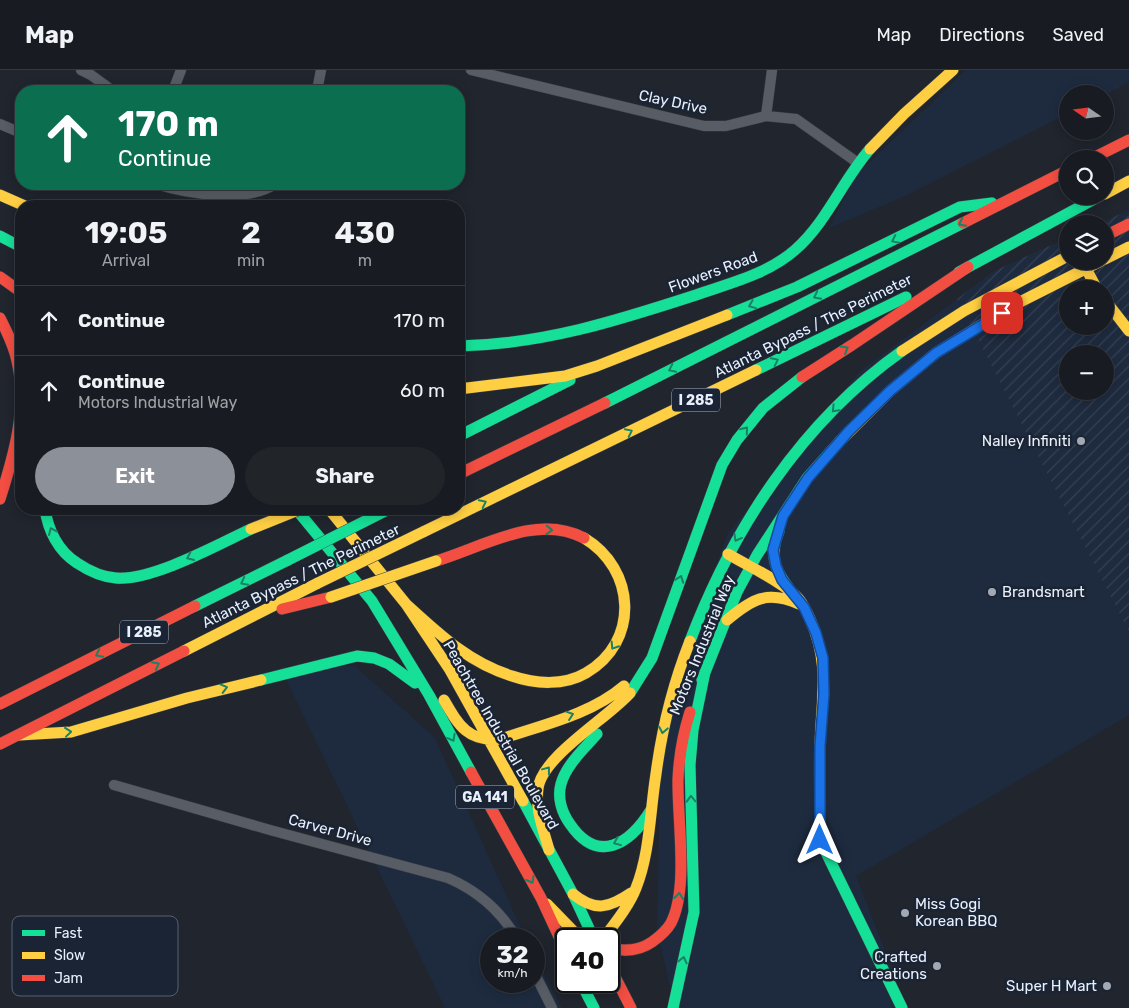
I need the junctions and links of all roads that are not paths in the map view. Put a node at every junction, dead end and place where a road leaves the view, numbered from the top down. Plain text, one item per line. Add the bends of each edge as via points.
1 (81, 70) edge
2 (181, 70) edge
3 (321, 70) edge
4 (471, 70) edge
5 (772, 70) edge
6 (953, 70) edge
7 (105, 85) edge
8 (175, 85) edge
9 (318, 85) edge
10 (766, 116) junction
11 (0, 124) edge
12 (15, 130) edge
13 (1129, 140) edge
14 (1109, 150) edge
15 (858, 163) junction
16 (1059, 174) edge
17 (1129, 181) edge
18 (1114, 189) edge
19 (184, 190) edge
20 (264, 190) edge
21 (0, 195) edge
22 (1005, 201) junction
23 (15, 202) edge
24 (1083, 205) edge
25 (1129, 224) edge
26 (1114, 232) edge
27 (1129, 247) edge
28 (1114, 254) edge
29 (1059, 261) edge
30 (968, 267) junction
31 (1075, 270) edge
32 (0, 278) edge
33 (15, 288) edge
34 (1114, 311) edge
35 (0, 318) edge
36 (1129, 330) edge
37 (465, 346) edge
38 (15, 355) edge
39 (597, 366) junction
40 (465, 388) edge
41 (465, 433) edge
42 (15, 446) edge
43 (15, 456) edge
44 (13, 459) junction
45 (465, 471) edge
46 (0, 499) edge
47 (465, 512) edge
48 (47, 515) edge
49 (286, 515) edge
50 (301, 515) edge
51 (335, 515) edge
52 (377, 515) edge
53 (458, 515) edge
54 (783, 516) junction
55 (728, 554) junction
56 (751, 566) junction
57 (797, 597) junction
58 (372, 601) junction
59 (406, 604) junction
60 (804, 607) junction
61 (250, 617) junction
62 (725, 622) junction
63 (663, 624) junction
64 (705, 672) junction
65 (429, 695) junction
66 (627, 696) junction
67 (0, 704) edge
68 (19, 735) junction
69 (491, 741) junction
70 (0, 744) edge
71 (114, 785) dead end
72 (651, 810) junction
73 (549, 850) junction
74 (636, 889) junction
75 (573, 894) junction
76 (541, 898) junction
77 (510, 928) edge
78 (555, 928) edge
79 (570, 928) edge
80 (589, 928) edge
81 (610, 928) edge
82 (620, 950) edge
83 (620, 986) edge
84 (544, 993) edge
85 (586, 993) edge
86 (552, 1008) edge
87 (594, 1008) edge
88 (631, 1008) edge
89 (673, 1008) edge
90 (902, 1008) edge

1 - 7 street
2 - 8 street
3 - 9 street
4 - 10 street, Clay Drive via 704,126 726,126
5 - 10 street
6 - 15 main road, Flowers Road via 893,125
10 - 15 street, Clay Drive via 796,119
11 - 12 street
13 - 14 main road
15 - 37 main road, Flowers Road via 818,226 804,242 761,272 587,328 506,345
16 - 22 main road, Atlanta Bypass / The Perimeter / I 285
17 - 18 main road
19 - 20 street via 248,195
21 - 23 main road
22 -> 39 main road via 960,207 797,287
22 -> 45 main road, Atlanta Bypass / The Perimeter / I 285
24 - 30 main road, Atlanta Bypass / The Perimeter / I 285
25 - 26 main road
27 - 28 main road
29 -> 55 main road, Motors Industrial Way via 939,325 873,372 833,410 780,474
47 -> 30 main road, Atlanta Bypass / The Perimeter / I 285, bridge
63 -> 30 main road via 722,465 763,408 806,372
31 - 54 main road, Motors Industrial Way via 936,353 890,391 824,459
32 - 33 main road
34 - 36 main road
35 - 38 main road
39 - 40 main road via 565,376
39 - 41 main road
42 - 44 main road
43 - 44 main road
44 - 46 main road
49 -> 48 main road, bridge via 147,575 119,579 94,574 68,556 57,543
50 - 58 main road, GA 141
51 - 59 main road, Peachtree Industrial Boulevard / GA 141
52 -> 67 main road, Atlanta Bypass / The Perimeter / I 285, bridge
61 -> 53 main road, Atlanta Bypass / The Perimeter / I 285, bridge
54 - 56 main road, Motors Industrial Way
54 - 57 main road via 773,550 774,558 782,580
55 - 56 main road
55 -> 72 main road, Motors Industrial Way via 692,634 672,692 660,745
56 - 57 main road
56 - 62 main road, Motors Industrial Way via 736,592
57 - 60 main road
58 - 65 main road, GA 141
58 - 69 main road via 403,635 462,729 473,737
61 -> 59 main road, bridge via 331,597 501,537 548,529 579,535 604,553 621,582 626,606 623,628 608,656 584,674 553,682 529,681 503,673 464,654
59 - 69 main road, Peachtree Industrial Boulevard / GA 141 via 450,670
60 - 62 main road via 787,598 760,597
60 - 90 main road via 823,658 820,840
68 -> 61 main road, Atlanta Bypass / The Perimeter / I 285
62 - 64 main road, Motors Industrial Way
63 - 66 main road via 652,658
69 -> 63 main road via 585,710 619,691 642,664
82 -> 64 main road, Motors Industrial Way via 639,950 650,944 667,929 676,911 680,891 680,752 684,730
89 -> 64 main road via 694,912 690,765 693,730
68 -> 65 main road via 71,732 187,698 356,656 374,657 390,664
65 -> 76 main road, GA 141
72 -> 66 main road via 642,825 624,840 614,845 599,846 579,836 566,818 560,801 561,784 566,773
73 -> 66 main road via 538,806 539,783 544,773
68 - 70 main road, Atlanta Bypass / The Perimeter / I 285
69 - 73 main road, Peachtree Industrial Boulevard / GA 141
71 - 77 street, Carver Drive via 448,878 473,891
72 - 74 main road, Motors Industrial Way
73 - 75 main road, Peachtree Industrial Boulevard / GA 141
74 - 75 main road via 623,899 593,907
74 - 81 main road, Motors Industrial Way
75 - 80 main road, Peachtree Industrial Boulevard / GA 141
76 - 78 main road, GA 141
76 - 79 main road
83 - 88 main road
84 - 86 street
85 - 87 main road

